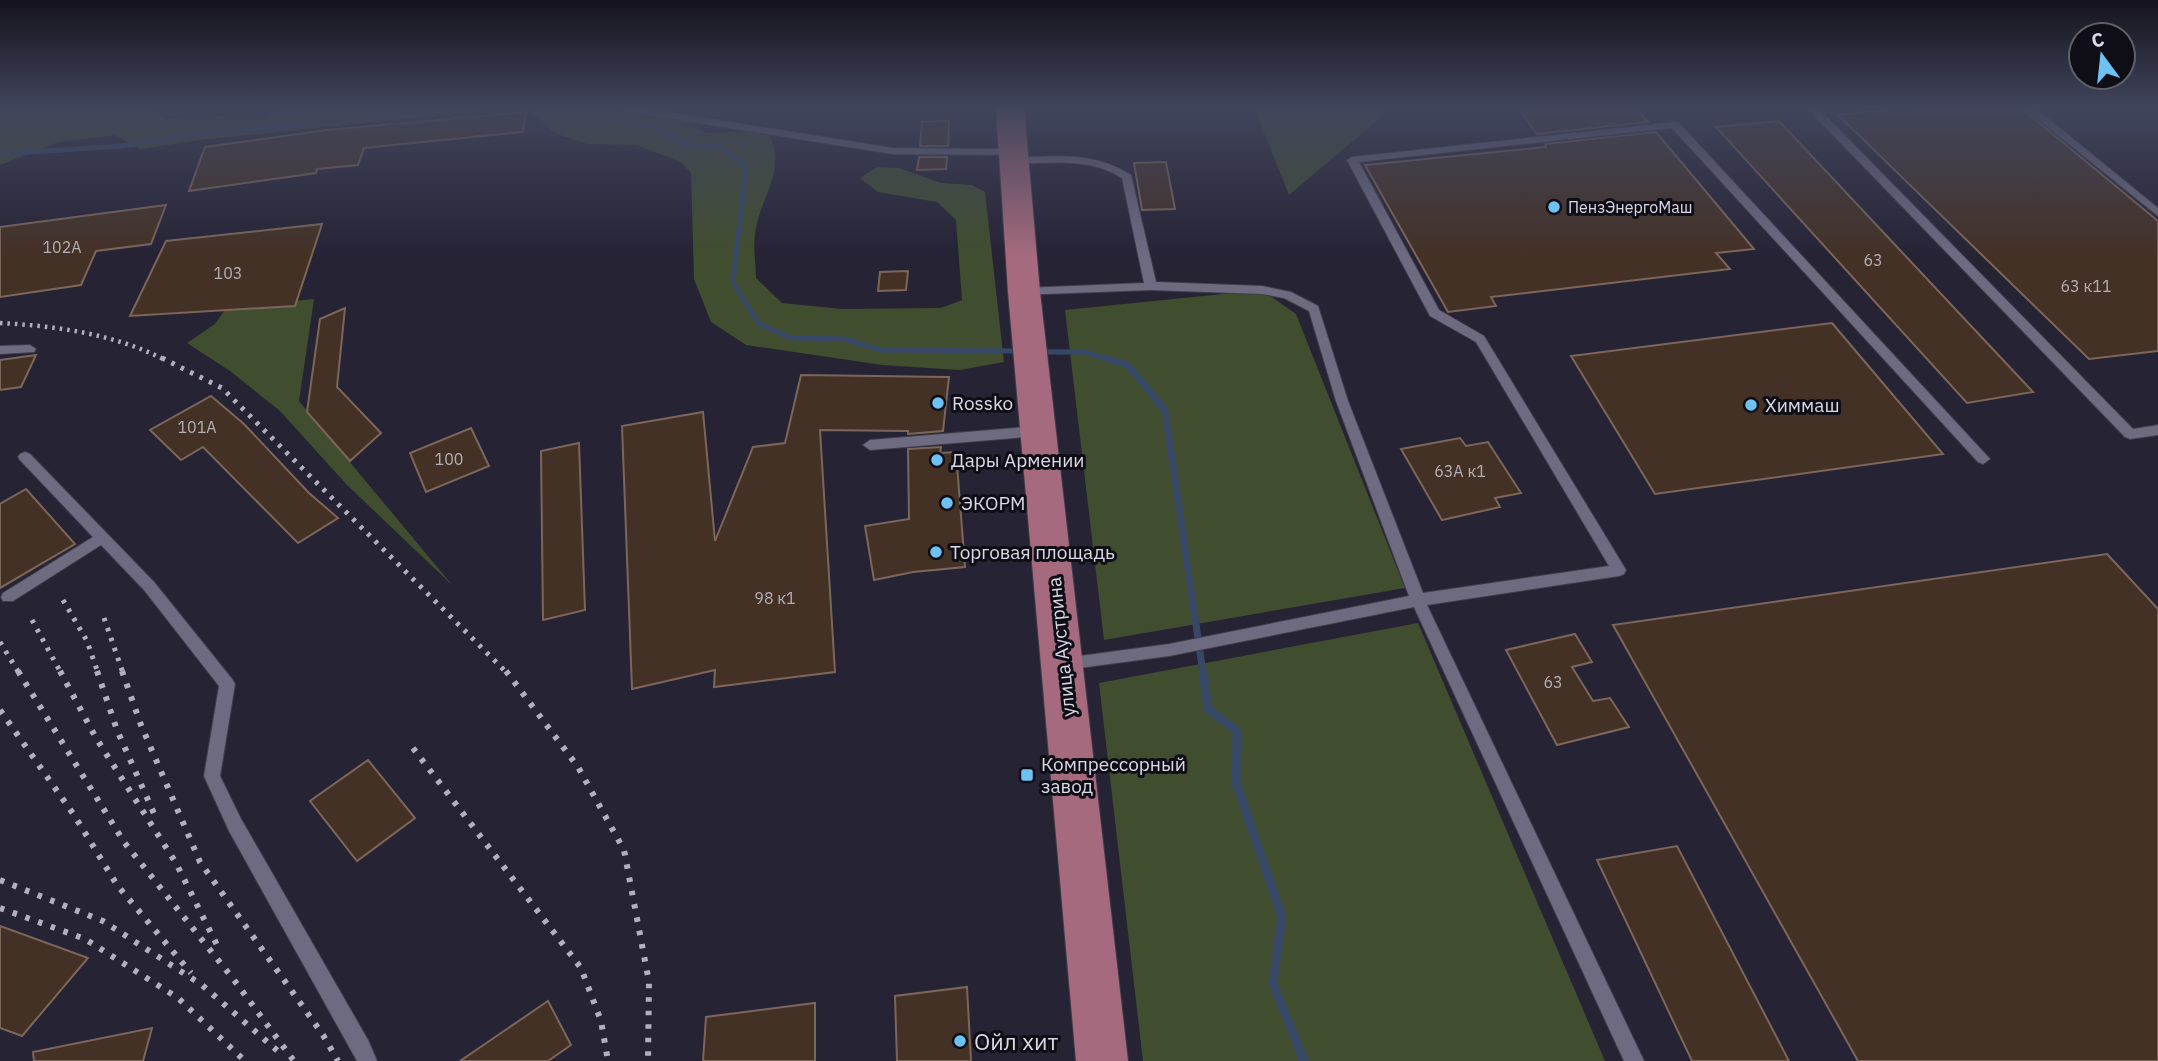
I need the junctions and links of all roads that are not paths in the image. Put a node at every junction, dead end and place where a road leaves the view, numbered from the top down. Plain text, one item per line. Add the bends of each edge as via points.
1 (1014, 156) edge
2 (1020, 157) edge
3 (1384, 157) edge
4 (1704, 157) edge
5 (1859, 157) edge
6 (2089, 157) edge
7 (2158, 213) edge
8 (1151, 286) junction
9 (1024, 292) junction
10 (30, 349) dead end
11 (0, 350) edge
12 (2158, 430) edge
13 (1039, 431) junction
14 (870, 445) dead end
15 (25, 457) dead end
16 (1983, 459) dead end
17 (103, 538) junction
18 (8, 597) dead end
19 (1418, 600) junction
20 (1063, 664) junction
21 (367, 1061) edge
22 (1102, 1061) edge
23 (1634, 1061) edge

1 - 9 main road, улица Аустрина
2 - 8 lane via 1101,163 1118,169 1126,177
3 - 19 lane via 1352,160 1434,313 1480,339 1619,570
4 - 16 lane
5 - 12 lane via 2130,434
6 - 7 lane
8 - 9 lane
8 - 19 lane via 1262,290 1287,295 1314,309 1342,401
9 - 13 main road, улица Аустрина
10 - 11 lane
13 - 14 lane
13 - 20 main road, улица Аустрина
15 - 17 lane
17 - 18 lane
17 - 21 lane via 149,586 227,684 212,776
19 - 20 lane via 1170,650
19 - 23 lane
20 - 22 main road, улица Аустрина

